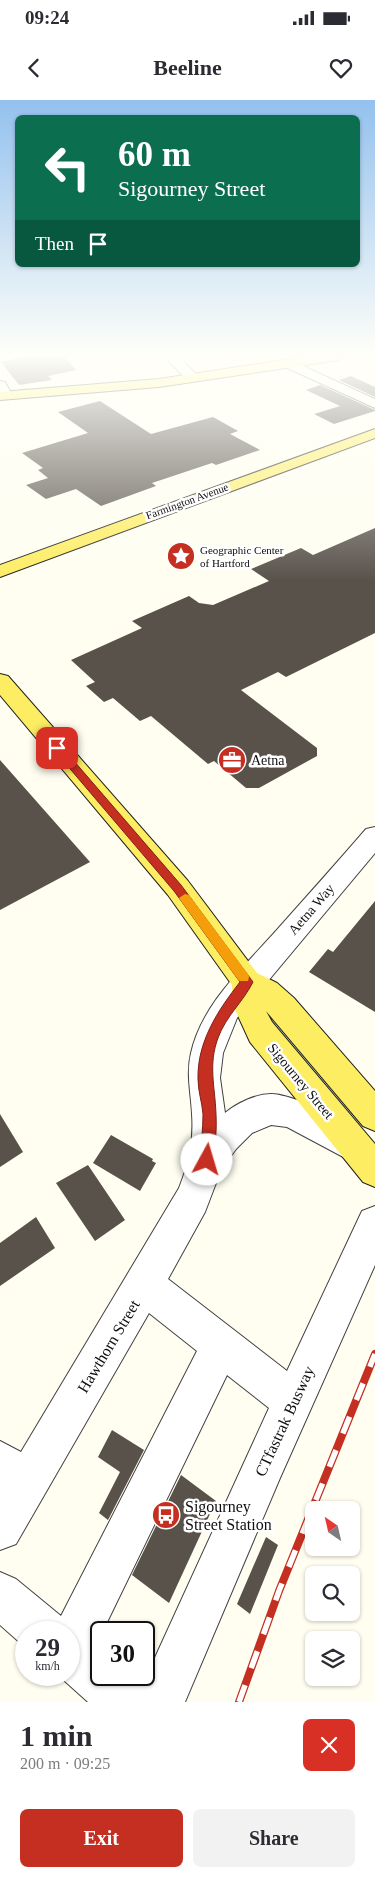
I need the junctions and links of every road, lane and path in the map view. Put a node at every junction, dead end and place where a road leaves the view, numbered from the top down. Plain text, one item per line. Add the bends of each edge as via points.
1 (375, 433) edge
2 (0, 571) edge
3 (0, 681) edge
4 (375, 836) edge
5 (247, 982) junction
6 (375, 1115) edge
7 (331, 1126) junction
8 (207, 1160) junction
9 (367, 1160) edge
10 (375, 1224) edge
11 (144, 1285) junction
12 (221, 1345) junction
13 (293, 1401) junction
14 (13, 1472) edge
15 (0, 1528) edge
16 (0, 1594) edge
17 (31, 1621) edge
18 (80, 1626) edge
19 (80, 1663) edge
20 (124, 1702) edge
21 (160, 1702) edge

1 - 2 main road, Farmington Avenue
3 - 5 main road via 178,888
4 - 5 street, Aetna Way
5 - 6 main road via 266,992 283,1007
5 - 7 main road, Sigourney Street via 248,1005 261,1032
5 - 8 street, Hawthorn Street via 226,1009 207,1053 204,1078 210,1114
7 - 8 street, Hawthorn Street via 277,1109 258,1110 236,1124
7 - 9 main road, Sigourney Street
8 - 11 street, Hawthorn Street via 192,1199
10 - 13 street, CTfastrak Busway
11 - 12 street
11 - 14 street, Hawthorn Street
12 - 13 street
12 - 18 street
13 - 21 street, CTfastrak Busway
14 - 15 street, Hawthorn Street
16 - 17 street
19 - 20 street

